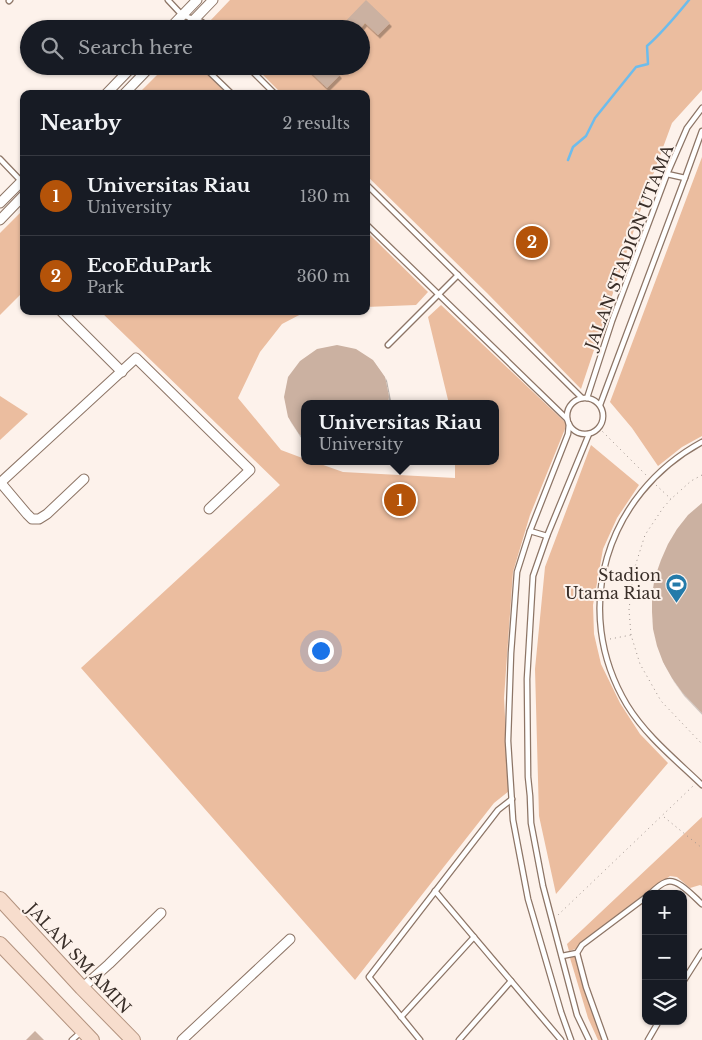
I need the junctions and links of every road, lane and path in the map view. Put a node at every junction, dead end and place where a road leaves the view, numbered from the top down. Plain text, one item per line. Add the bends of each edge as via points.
1 (168, 0) edge
2 (197, 0) edge
3 (213, 0) edge
4 (182, 15) junction
5 (194, 19) joint
6 (177, 20) edge
7 (181, 20) edge
8 (124, 75) edge
9 (142, 75) edge
10 (212, 75) edge
11 (256, 75) edge
12 (110, 90) edge
13 (128, 90) edge
14 (228, 90) edge
15 (271, 90) edge
16 (702, 108) edge
17 (702, 131) edge
18 (0, 159) edge
19 (667, 174) junction
20 (20, 178) edge
21 (685, 178) junction
22 (20, 184) edge
23 (370, 188) edge
24 (20, 199) edge
25 (0, 203) edge
26 (0, 220) edge
27 (370, 228) edge
28 (458, 275) junction
29 (439, 294) junction
30 (65, 315) edge
31 (388, 345) dead end
32 (122, 372) junction
33 (584, 398) junction
34 (600, 405) junction
35 (568, 419) junction
36 (569, 424) junction
37 (599, 428) junction
38 (589, 434) junction
39 (702, 442) edge
40 (702, 475) edge
41 (84, 479) dead end
42 (651, 480) junction
43 (0, 482) edge
44 (659, 488) dead end
45 (671, 499) junction
46 (209, 509) dead end
47 (530, 531) junction
48 (546, 536) junction
49 (632, 635) junction
50 (603, 641) junction
51 (702, 744) edge
52 (700, 784) edge
53 (512, 799) junction
54 (663, 816) junction
55 (702, 848) edge
56 (655, 890) edge
57 (686, 890) edge
58 (687, 891) edge
59 (435, 892) junction
60 (0, 899) edge
61 (642, 900) edge
62 (702, 904) edge
63 (162, 913) dead end
64 (552, 920) junction
65 (474, 937) junction
66 (290, 939) dead end
67 (0, 944) edge
68 (702, 952) edge
69 (577, 953) junction
70 (562, 956) junction
71 (684, 980) edge
72 (512, 981) junction
73 (82, 988) junction
74 (401, 1017) junction
75 (657, 1025) edge
76 (83, 1030) junction
77 (568, 1031) junction
78 (72, 1040) edge
79 (92, 1040) edge
80 (133, 1040) edge
81 (182, 1040) edge
82 (420, 1040) edge
83 (459, 1040) edge
84 (561, 1040) edge
85 (571, 1040) edge
86 (588, 1040) edge
87 (605, 1040) edge
88 (648, 1040) edge

1 - 4 lane
2 - 4 street
3 - 5 street
4 - 5 lane
4 - 6 street
4 - 7 lane
8 - 12 street
9 - 13 street
10 - 14 lane
11 - 15 lane
16 - 19 lane, JALAN STADION UTAMA via 687,128
17 - 21 lane, JALAN STADION UTAMA
18 - 20 lane
19 - 21 lane
19 - 33 lane, JALAN STADION UTAMA
21 - 34 lane, JALAN STADION UTAMA
22 - 25 street
23 - 28 lane
24 - 26 street
27 - 29 lane
28 - 29 lane
28 - 33 lane
29 - 31 lane
29 - 35 lane
30 - 32 street
32 - 43 street
32 - 46 street via 136,358 250,470
33 - 34 lane
33 - 35 lane via 570,407
34 - 37 lane via 604,417
35 - 36 lane
36 - 38 lane via 577,432
36 - 47 lane
37 - 38 lane
37 - 42 path
38 - 48 lane
39 - 42 lane via 688,449
40 - 45 path
41 - 43 street via 39,520 32,519
42 - 50 lane via 622,520 605,565 600,613
44 - 45 path
45 - 49 path via 645,535 633,573 629,610
47 - 48 lane
47 - 53 lane via 517,572 510,653 508,741
48 - 64 lane via 533,576 527,678 528,776 531,823 542,886
49 - 50 path
49 - 51 path via 640,664 661,701
50 - 52 lane via 616,684 628,705 642,725
52 - 54 path
53 - 59 lane via 498,810
53 - 77 lane via 528,899
54 - 55 path
54 - 64 path
56 - 57 lane via 666,881 674,881
58 - 62 lane
59 - 65 lane
59 - 74 lane via 369,977
60 - 73 main road, JALAN SM AMIN
61 - 69 lane via 582,945
63 - 73 street
64 - 70 lane
65 - 72 lane
65 - 74 lane
66 - 81 street
67 - 76 main road
68 - 71 lane
69 - 70 lane
69 - 87 lane
70 - 86 lane via 577,1015
72 - 83 lane
72 - 84 lane
73 - 80 main road, JALAN SM AMIN
74 - 82 lane
75 - 88 lane
76 - 78 lane
76 - 79 main road
77 - 84 lane
77 - 85 lane

